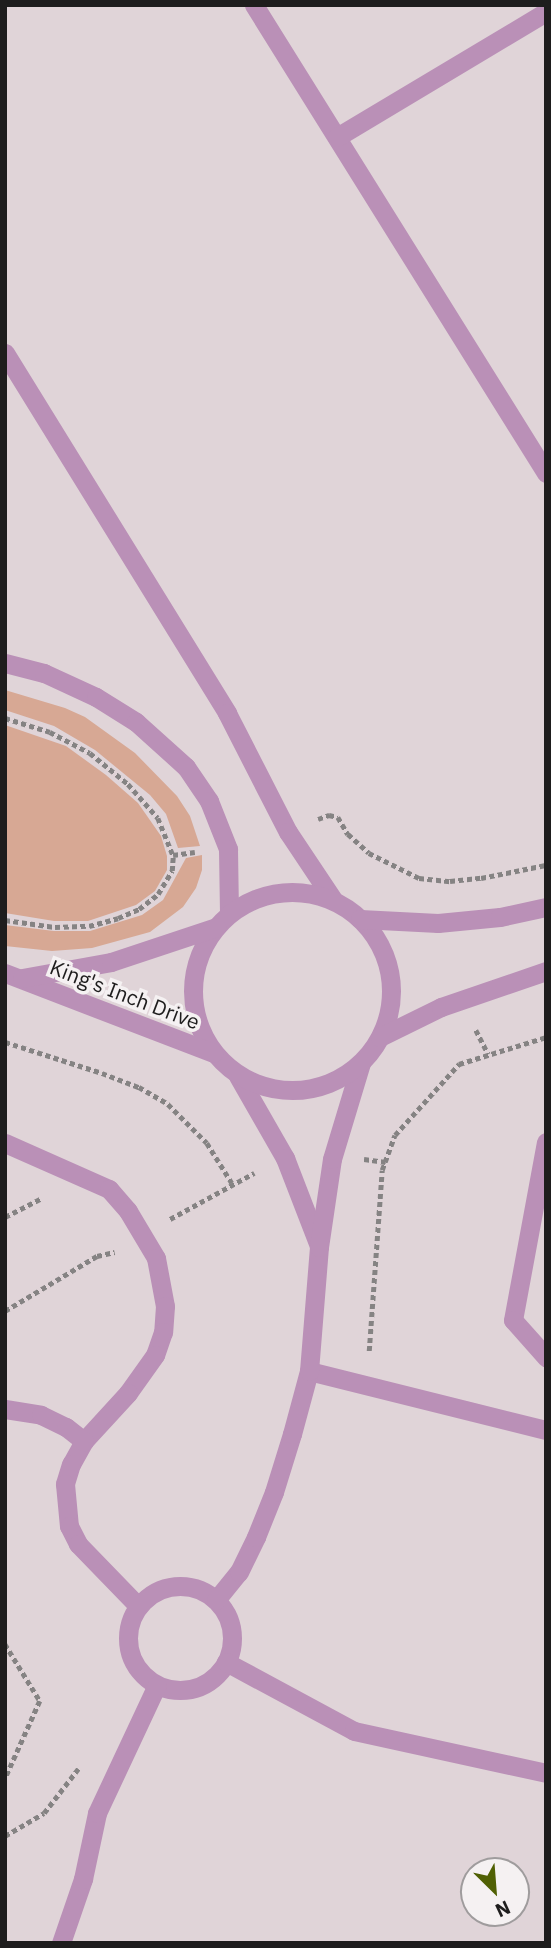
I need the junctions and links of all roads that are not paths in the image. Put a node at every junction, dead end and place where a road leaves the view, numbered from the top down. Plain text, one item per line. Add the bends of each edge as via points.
1 (254, 5) edge
2 (546, 12) edge
3 (337, 137) junction
4 (5, 353) edge
5 (546, 472) edge
6 (5, 663) edge
7 (334, 901) junction
8 (546, 907) edge
9 (360, 919) junction
10 (223, 920) junction
11 (546, 971) edge
12 (13, 976) edge
13 (380, 1037) junction
14 (214, 1053) junction
15 (361, 1063) junction
16 (238, 1076) junction
17 (546, 1142) edge
18 (5, 1143) edge
19 (319, 1247) junction
20 (546, 1357) edge
21 (309, 1371) junction
22 (5, 1409) edge
23 (546, 1430) edge
24 (83, 1441) junction
25 (216, 1600) junction
26 (138, 1606) junction
27 (226, 1662) junction
28 (157, 1685) junction
29 (546, 1773) edge
30 (61, 1943) edge

1 - 3 street
2 - 3 street
3 - 5 street
4 - 7 street via 227,713 288,832
6 - 10 street via 44,673 96,697 136,722 186,766 209,801 228,849
7 - 9 street, King's Inch Drive
7 - 10 street, King's Inch Drive via 303,893 270,894
8 - 9 street via 438,923
9 - 13 street, King's Inch Drive via 380,944 390,975 390,1006
10 - 12 street, King's Inch Drive via 111,962
10 - 14 street, King's Inch Drive via 199,956 192,989 197,1023
11 - 13 street, King's Inch Drive via 441,1007
12 - 14 street, King's Inch Drive
13 - 15 street, King's Inch Drive
14 - 16 street, King's Inch Drive
15 - 16 street, King's Inch Drive via 335,1082 304,1090 270,1088
15 - 19 street via 332,1159
16 - 19 street via 285,1158
17 - 20 street via 513,1320
18 - 24 street via 109,1189 144,1234 163,1280 163,1332 155,1355 128,1393
19 - 21 street
21 - 23 street
21 - 25 street via 274,1492 239,1572
22 - 24 street via 41,1415
24 - 26 street via 65,1484 69,1526 93,1562
25 - 26 street via 182,1586 152,1594
25 - 27 street via 231,1627 232,1645
26 - 28 street via 130,1623 132,1659
27 - 28 street via 216,1676 201,1685 184,1690
27 - 29 street via 354,1731
28 - 30 street via 97,1814 80,1890

